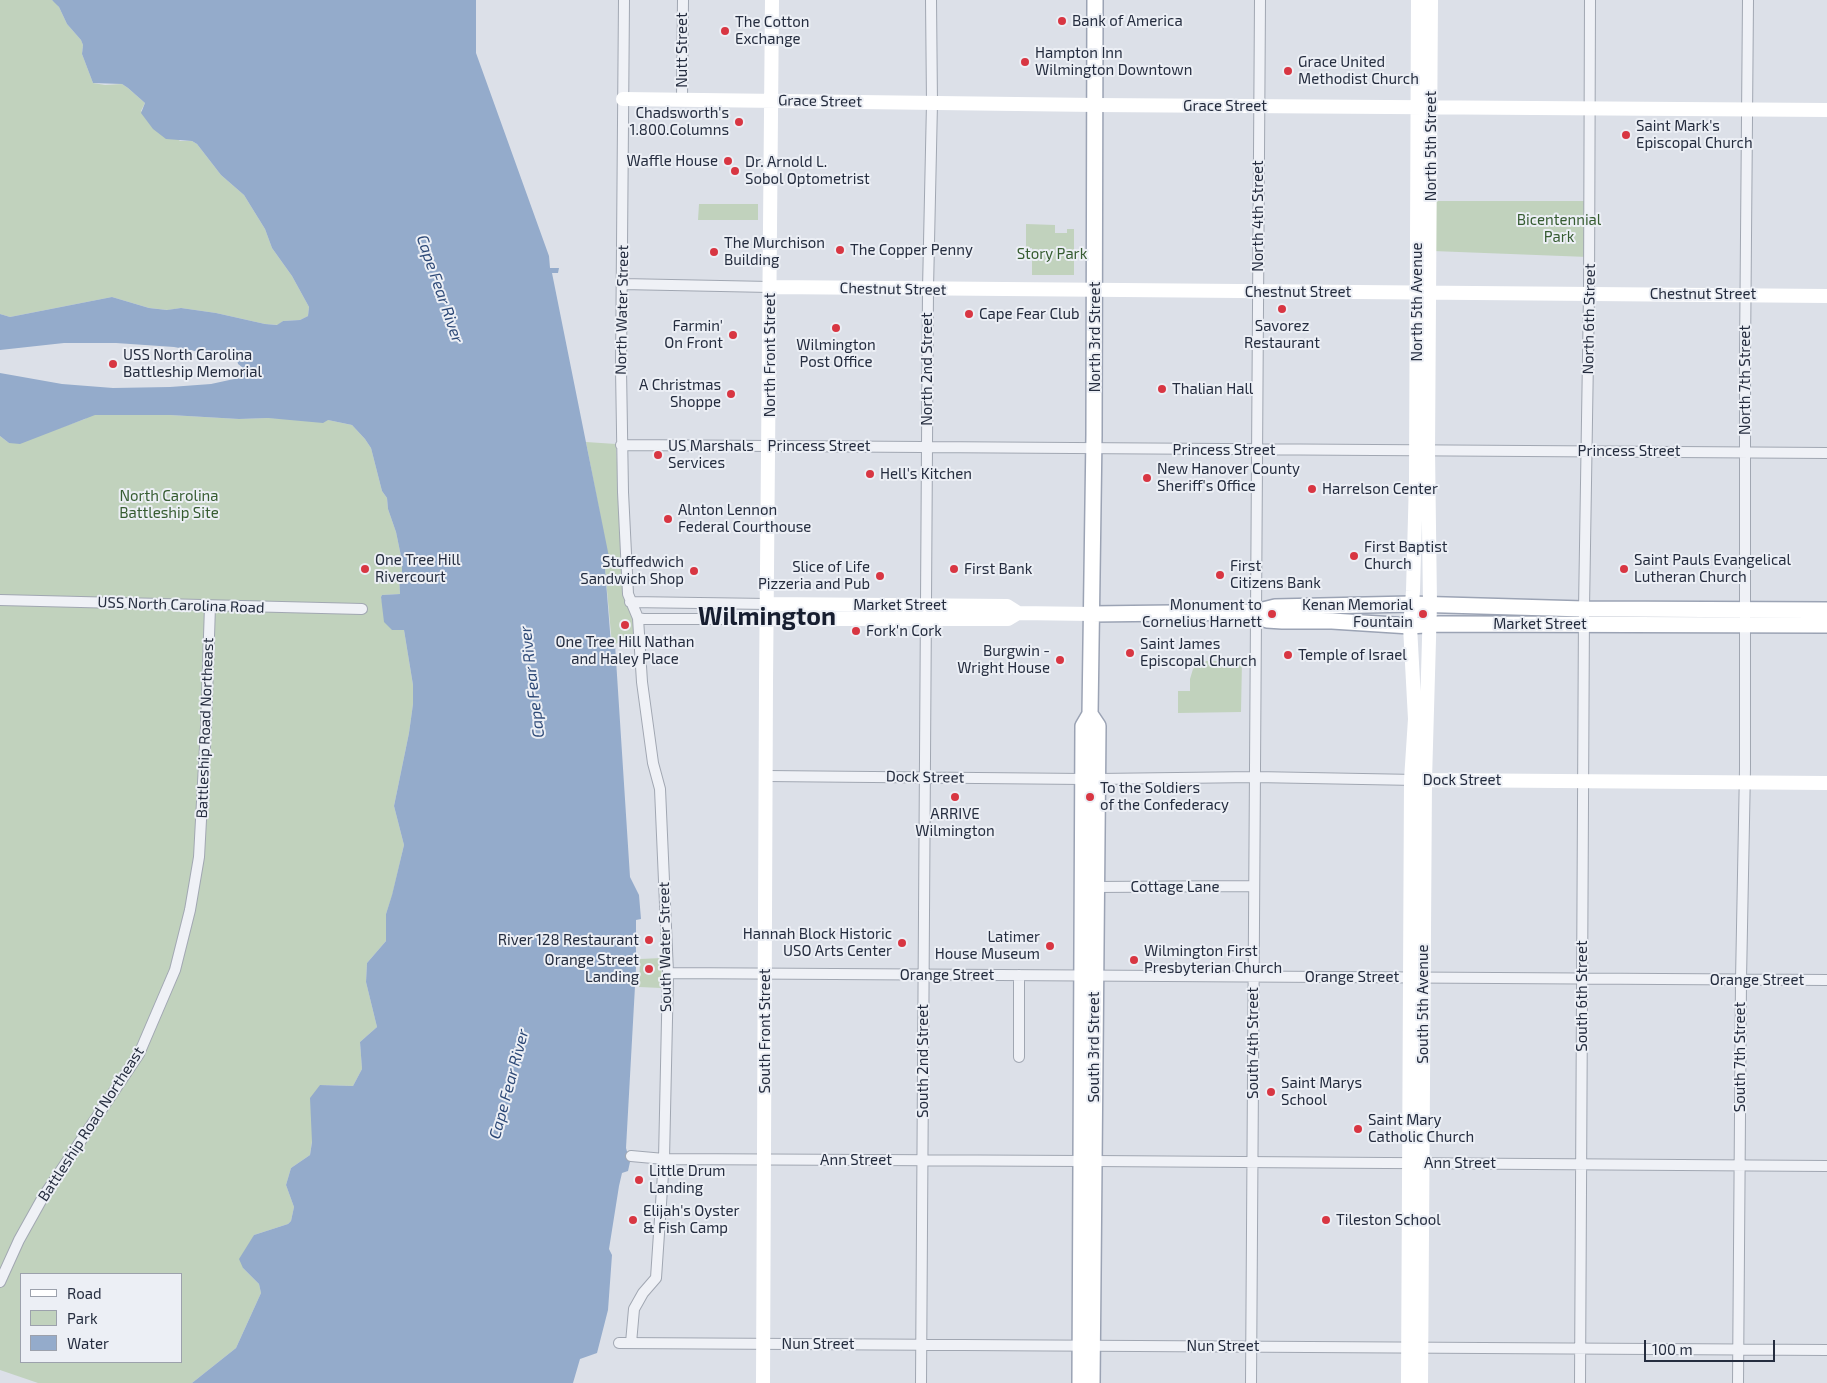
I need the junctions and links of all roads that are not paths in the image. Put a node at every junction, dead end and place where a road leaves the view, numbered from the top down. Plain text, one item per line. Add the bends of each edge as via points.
1 (624, 0) edge
2 (683, 0) edge
3 (772, 0) edge
4 (930, 0) edge
5 (1095, 0) edge
6 (1260, 0) edge
7 (1418, 0) edge
8 (1431, 0) edge
9 (1590, 0) edge
10 (1748, 0) edge
11 (623, 98) junction
12 (682, 100) junction
13 (772, 101) junction
14 (932, 103) junction
15 (1095, 104) junction
16 (1259, 106) junction
17 (1424, 106) junction
18 (1589, 108) junction
19 (1747, 110) junction
20 (1827, 110) edge
21 (622, 284) junction
22 (770, 288) junction
23 (928, 289) junction
24 (1095, 290) junction
25 (1258, 292) junction
26 (1423, 293) junction
27 (1589, 294) junction
28 (1746, 294) junction
29 (1827, 296) edge
30 (622, 445) junction
31 (769, 446) junction
32 (927, 446) junction
33 (1094, 449) junction
34 (1258, 450) junction
35 (1422, 450) junction
36 (1587, 451) junction
37 (1745, 452) junction
38 (1827, 453) edge
39 (0, 600) edge
40 (630, 602) junction
41 (768, 604) junction
42 (1411, 604) junction
43 (1430, 604) junction
44 (926, 605) junction
45 (210, 606) junction
46 (362, 609) dead end
47 (1827, 610) edge
48 (1255, 612) junction
49 (1018, 613) junction
50 (1092, 614) junction
51 (1584, 616) junction
52 (638, 618) junction
53 (1744, 618) junction
54 (768, 619) junction
55 (925, 619) junction
56 (1430, 625) junction
57 (1827, 625) edge
58 (1410, 626) junction
59 (766, 776) junction
60 (924, 777) junction
61 (1255, 777) junction
62 (1091, 779) junction
63 (1418, 780) junction
64 (1583, 781) junction
65 (1743, 783) junction
66 (1827, 783) edge
67 (1254, 886) junction
68 (1096, 887) junction
69 (668, 973) junction
70 (765, 974) junction
71 (923, 975) junction
72 (1020, 975) junction
73 (1089, 976) junction
74 (1254, 977) junction
75 (1417, 978) junction
76 (1582, 979) junction
77 (1740, 980) junction
78 (1827, 980) edge
79 (1019, 1057) dead end
80 (632, 1156) dead end
81 (664, 1158) junction
82 (764, 1159) junction
83 (922, 1160) junction
84 (1088, 1161) junction
85 (1253, 1162) junction
86 (1416, 1163) junction
87 (1581, 1164) junction
88 (1740, 1165) junction
89 (1827, 1166) edge
90 (0, 1282) edge
91 (618, 1343) dead end
92 (631, 1343) junction
93 (764, 1344) junction
94 (921, 1344) junction
95 (1086, 1346) junction
96 (1252, 1347) junction
97 (1415, 1347) junction
98 (1580, 1348) junction
99 (1739, 1349) junction
100 (1827, 1350) edge
101 (763, 1383) edge
102 (921, 1383) edge
103 (1080, 1383) edge
104 (1092, 1383) edge
105 (1252, 1383) edge
106 (1408, 1383) edge
107 (1422, 1383) edge
108 (1580, 1383) edge
109 (1738, 1383) edge

1 - 11 street, North Water Street
2 - 12 street, Nutt Street
3 - 13 street, North Front Street
4 - 14 street, North 2nd Street
5 - 15 main road, North 3rd Street
6 - 16 street, North 4th Street
7 - 17 street
8 - 17 street, North 5th Street
9 - 18 street, North 6th Street
10 - 19 street, North 7th Street
11 - 12 street, Grace Street
11 - 21 street, North Water Street
12 - 13 street, Grace Street
13 - 14 street, Grace Street
13 - 22 street, North Front Street
14 - 15 street, Grace Street
14 - 23 street, North 2nd Street
15 - 16 street, Grace Street
15 - 24 main road, North 3rd Street
16 - 17 street, Grace Street
16 - 25 street, North 4th Street
17 - 18 street, Grace Street
17 - 26 street, North 5th Street
18 - 19 street, Grace Street
18 - 27 street, North 6th Street
19 - 20 street, Grace Street
19 - 28 street, North 7th Street
21 - 22 street
21 - 30 street, North Water Street
22 - 23 street, Chestnut Street
22 - 31 street, North Front Street
23 - 24 street, Chestnut Street
23 - 32 street, North 2nd Street
24 - 25 street, Chestnut Street
24 - 33 main road, North 3rd Street
25 - 26 street, Chestnut Street
25 - 34 street, North 4th Street
26 - 27 street, Chestnut Street
26 - 35 street, North 5th Avenue
27 - 28 street, Chestnut Street
27 - 36 street, North 6th Street
28 - 29 street, Chestnut Street
28 - 37 street, North 7th Street
30 - 31 street, Princess Street
30 - 40 street, North Water Street
31 - 32 street, Princess Street
31 - 41 street, North Front Street
32 - 33 street, Princess Street
32 - 44 street, North 2nd Street
33 - 34 street, Princess Street
33 - 50 main road, North 3rd Street
34 - 35 street, Princess Street
34 - 48 street, North 4th Street
35 - 36 street, Princess Street
35 - 42 street, North 5th Avenue
35 - 43 street, North 5th Avenue
36 - 37 street, Princess Street
36 - 51 street, North 6th Street
37 - 38 street, Princess Street
37 - 53 street, North 7th Street
39 - 45 street, USS North Carolina Road
40 - 41 street, Market Street
40 - 52 street, North Water Street
41 - 44 street, Market Street
41 - 54 street, North Front Street
42 - 43 main road, Market Street
42 - 48 main road, Market Street via 1275,607
42 - 58 street, North 5th Avenue
43 - 51 main road, Market Street
43 - 56 street, North 5th Avenue
44 - 49 street, Market Street via 1007,606
44 - 55 street, North 2nd Street
45 - 46 street, USS North Carolina Road
45 - 90 street, Battleship Road Northeast via 200,848 180,954 138,1054 44,1197
47 - 53 main road, Market Street
48 - 50 main road, Market Street
48 - 58 main road, Market Street via 1267,620
48 - 61 street, South 4th Street
49 - 50 street, Market Street
49 - 55 street, Market Street via 1008,619
50 - 62 main road, South 3rd Street via 1090,714 1084,726
51 - 53 main road, Market Street
51 - 56 main road, Market Street
51 - 64 street, South 6th Street
52 - 54 street, Market Street
52 - 69 street, South Water Street via 642,682 660,789
53 - 57 main road, Market Street
53 - 65 street, South 7th Street
54 - 55 street, Market Street
54 - 59 street, South Front Street
55 - 60 street, South 2nd Street
56 - 58 main road, Market Street
56 - 63 street, South 5th Avenue
58 - 63 street, South 5th Avenue
59 - 60 street, Dock Street
59 - 70 street, South Front Street
60 - 62 street, Dock Street
60 - 71 street, South 2nd Street
61 - 62 street, Dock Street
61 - 63 street, Dock Street
61 - 67 street, South 4th Street
62 - 68 main road, South 3rd Street
62 - 73 main road, South 3rd Street
63 - 64 street, Dock Street
63 - 75 street, South 5th Avenue
64 - 65 street, Dock Street
64 - 76 street, South 6th Street
65 - 66 street, Dock Street
65 - 77 street, South 7th Street
67 - 68 street, Cottage Lane
67 - 74 street, South 4th Street
68 - 73 main road, South 3rd Street
69 - 70 street, Orange Street
69 - 81 street, South Water Street
70 - 71 street, Orange Street
70 - 82 street, South Front Street
71 - 72 street, Orange Street
71 - 83 street, South 2nd Street
72 - 73 street, Orange Street
72 - 79 street
73 - 74 street, Orange Street
73 - 84 main road, South 3rd Street
74 - 75 street, Orange Street
74 - 85 street, South 4th Street
75 - 76 street, Orange Street
75 - 86 street, South 5th Avenue
76 - 77 street, Orange Street
76 - 87 street, South 6th Street
77 - 78 street, Orange Street
77 - 88 street, South 7th Street
80 - 81 street, Ann Street
81 - 82 street, Ann Street
81 - 92 street, South Water Street via 656,1278 642,1293 634,1309
82 - 83 street, Ann Street
82 - 93 street, South Front Street
83 - 84 street, Ann Street
83 - 94 street, South 2nd Street
84 - 85 street, Ann Street
84 - 95 main road, South 3rd Street
85 - 86 street, Ann Street
85 - 96 street, South 4th Street
86 - 87 street, Ann Street
86 - 97 street, South 5th Avenue
87 - 88 street, Ann Street
87 - 98 street, South 6th Street
88 - 89 street, Ann Street
88 - 99 street, South 7th Street
91 - 92 street, Nun Street
92 - 93 street, Nun Street
93 - 94 street, Nun Street
93 - 101 street, South Front Street
94 - 95 street, Nun Street
94 - 102 street, South 2nd Street
95 - 96 street, Nun Street
95 - 103 main road, South 3rd Street
95 - 104 main road, South 3rd Street
96 - 97 street, Nun Street
96 - 105 street, South 4th Street
97 - 98 street, Nun Street
97 - 106 street, South 5th Avenue
97 - 107 street, South 5th Avenue
98 - 99 street, Nun Street
98 - 108 street, South 6th Street
99 - 100 street, Nun Street
99 - 109 street, South 7th Street

